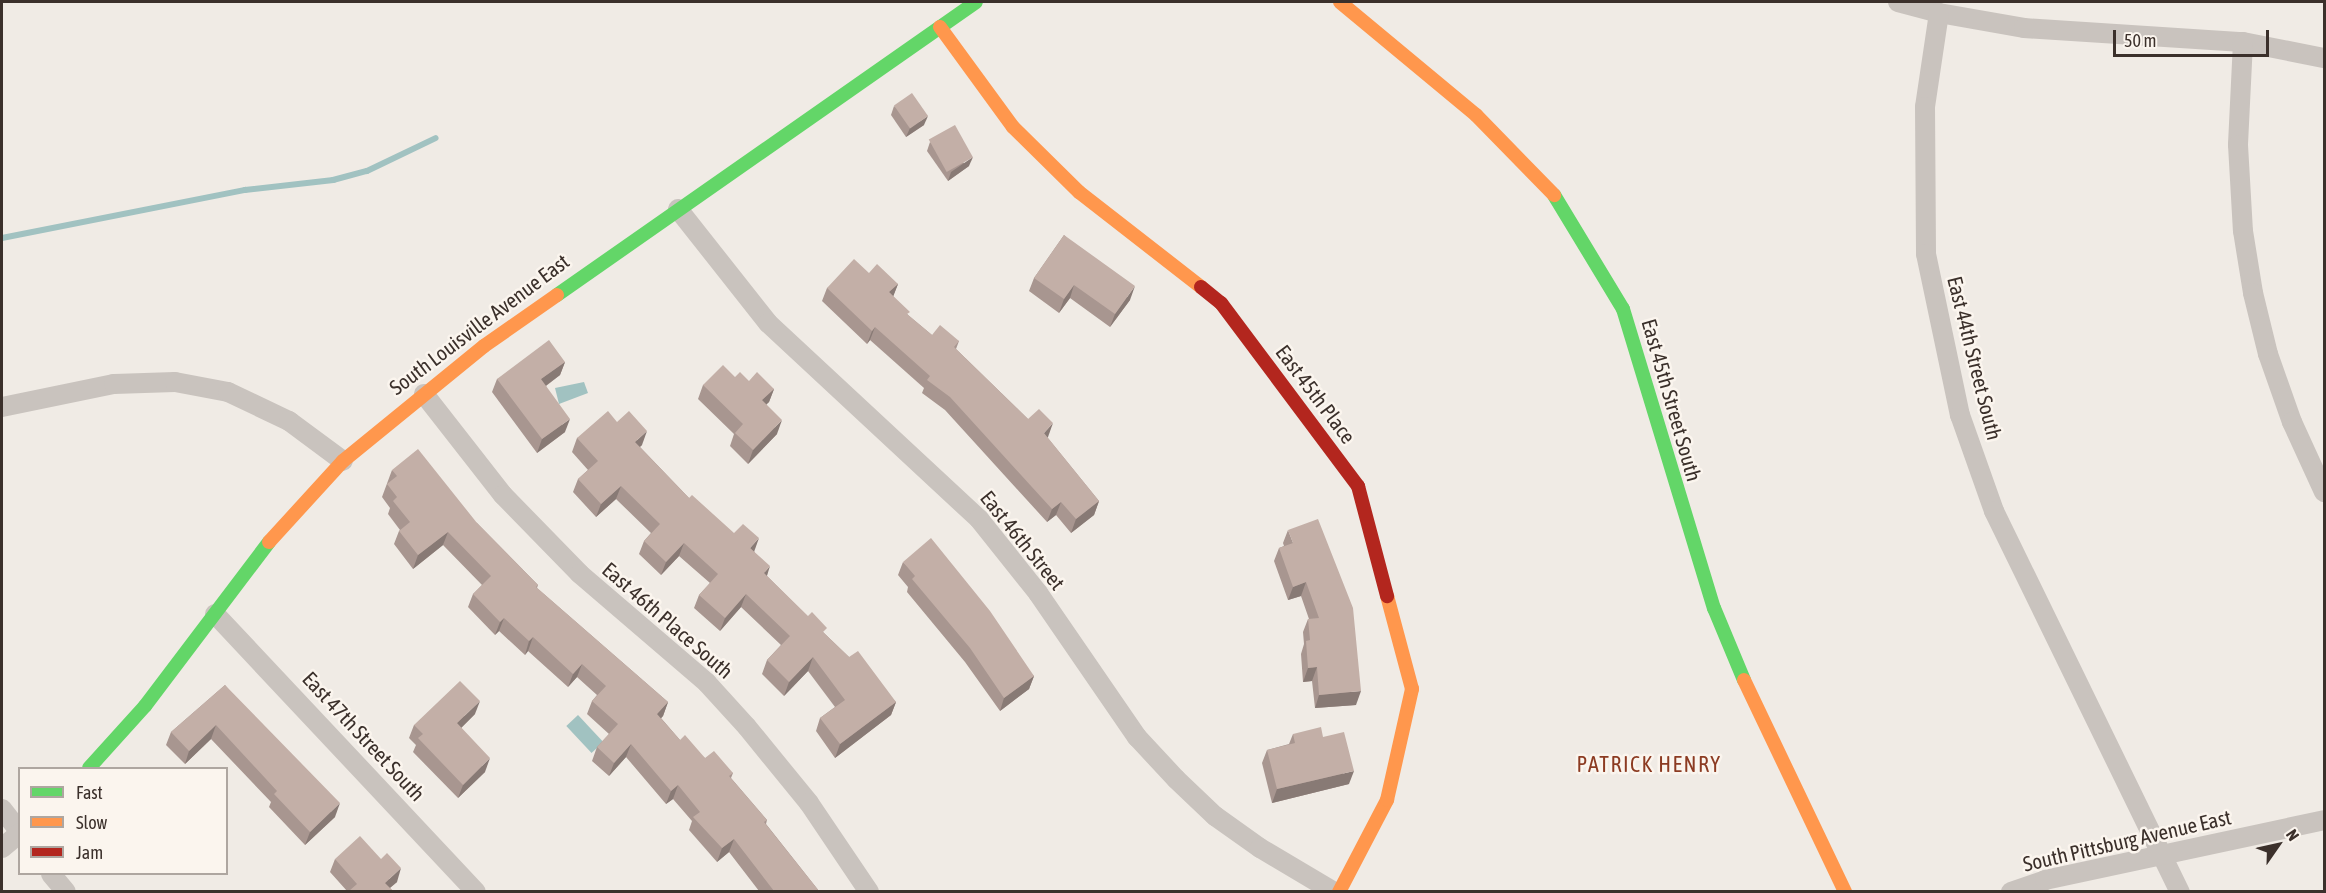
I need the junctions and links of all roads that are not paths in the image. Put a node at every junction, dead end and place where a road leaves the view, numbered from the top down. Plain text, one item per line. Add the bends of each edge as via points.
1 (976, 2) edge
2 (1340, 2) edge
3 (1898, 2) edge
4 (1939, 14) junction
5 (940, 27) junction
6 (2243, 42) junction
7 (2325, 58) edge
8 (678, 208) junction
9 (424, 394) junction
10 (2, 407) edge
11 (343, 461) junction
12 (2325, 492) edge
13 (215, 614) junction
14 (90, 767) edge
15 (2, 809) edge
16 (2325, 820) edge
17 (18, 830) edge
18 (18, 835) edge
19 (2, 848) edge
20 (2164, 854) junction
21 (53, 875) edge
22 (66, 891) edge
23 (476, 891) edge
24 (869, 891) edge
25 (1334, 891) edge
26 (1339, 891) edge
27 (1845, 891) edge
28 (2011, 891) edge
29 (2180, 891) edge

1 - 5 street, South Louisville Avenue East
2 - 27 street, East 45th Street South via 1476,115 1522,159 1561,203 1592,252 1623,309 1714,608 1763,727
3 - 4 street
4 - 6 street via 2024,28
4 - 20 street, East 44th Street South via 1925,107 1926,254 1959,415 1994,511
5 - 8 street, South Louisville Avenue East
5 - 26 street, East 45th Place via 1022,135 1079,192 1221,303 1358,486 1412,689 1387,800
6 - 7 street
6 - 12 street via 2238,145 2243,231 2253,293 2288,411
8 - 9 street, South Louisville Avenue East via 484,346
8 - 25 street, East 46th Street via 768,322 979,519 1038,593 1137,737 1176,779 1215,816 1251,842
9 - 11 street, South Louisville Avenue East
9 - 24 street, East 46th Place South via 503,495 580,574 707,683 747,727 809,803
10 - 11 street via 114,384 175,382 228,392 279,416
11 - 13 street, South Louisville Avenue East via 272,538
13 - 14 street, South Louisville Avenue East via 145,706
13 - 23 street, East 47th Street South
15 - 17 street
16 - 20 street, South Pittsburg Avenue East
18 - 19 street
20 - 28 street, South Pittsburg Avenue East
20 - 29 street, East 44th Street South
21 - 22 street

